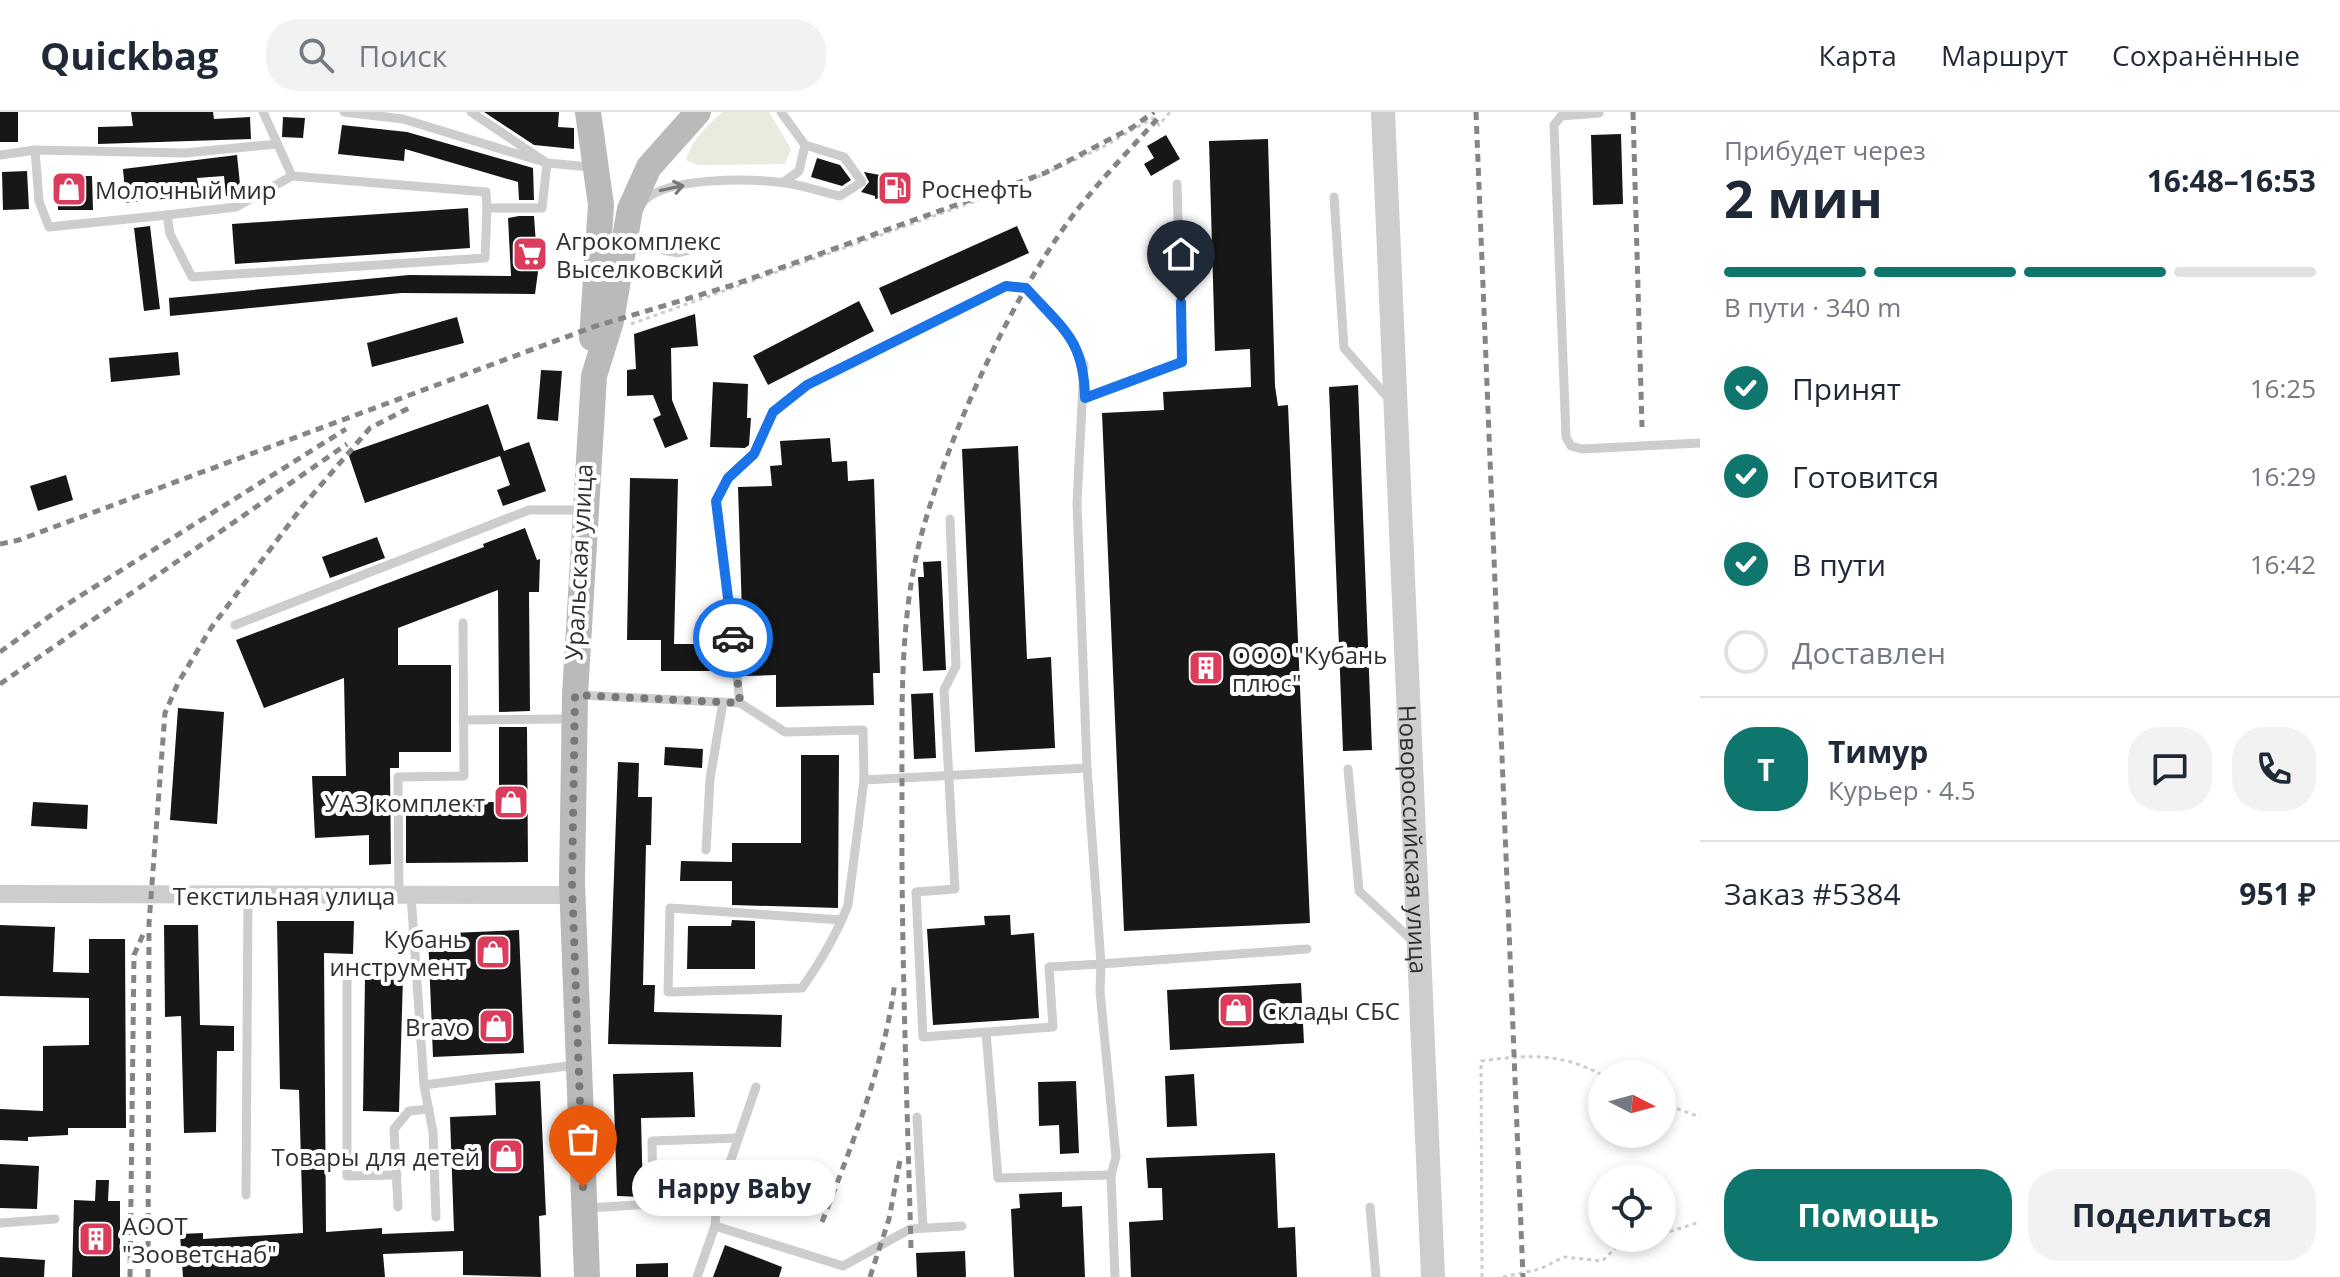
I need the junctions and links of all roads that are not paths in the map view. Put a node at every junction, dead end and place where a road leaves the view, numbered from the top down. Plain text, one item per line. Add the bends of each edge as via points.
1 (263, 112) edge
2 (344, 112) edge
3 (471, 112) edge
4 (588, 112) edge
5 (698, 112) edge
6 (781, 112) edge
7 (1383, 112) edge
8 (1599, 113) edge
9 (277, 144) junction
10 (805, 145) junction
11 (35, 150) junction
12 (0, 155) edge
13 (547, 163) junction
14 (649, 167) junction
15 (598, 168) junction
16 (292, 176) junction
17 (784, 182) junction
18 (1177, 184) dead end
19 (1334, 197) dead end
20 (487, 208) junction
21 (167, 215) junction
22 (623, 241) junction
23 (693, 249) dead end
24 (600, 330) junction
25 (1085, 398) junction
26 (1395, 406) junction
27 (1700, 443) edge
28 (584, 510) junction
29 (950, 519) dead end
30 (463, 623) dead end
31 (235, 625) dead end
32 (723, 702) junction
33 (740, 703) junction
34 (572, 707) junction
35 (463, 720) junction
36 (1087, 768) junction
37 (1348, 769) dead end
38 (947, 775) junction
39 (864, 780) junction
40 (706, 850) dead end
41 (0, 894) edge
42 (405, 895) junction
43 (570, 895) junction
44 (248, 896) junction
45 (842, 920) junction
46 (1418, 946) junction
47 (1307, 949) dead end
48 (1101, 964) junction
49 (347, 968) dead end
50 (986, 1032) junction
51 (575, 1065) junction
52 (424, 1085) junction
53 (756, 1087) dead end
54 (429, 1109) junction
55 (917, 1117) dead end
56 (738, 1138) junction
57 (397, 1175) junction
58 (1111, 1175) junction
59 (246, 1195) dead end
60 (717, 1200) junction
61 (653, 1204) junction
62 (398, 1207) dead end
63 (1370, 1207) dead end
64 (583, 1208) junction
65 (436, 1217) dead end
66 (55, 1219) dead end
67 (0, 1223) edge
68 (715, 1226) junction
69 (962, 1226) dead end
70 (923, 1228) junction
71 (843, 1266) junction
72 (585, 1277) edge
73 (697, 1277) edge
74 (838, 1277) edge
75 (1115, 1277) edge
76 (1376, 1277) edge
77 (1433, 1277) edge

1 - 9 lane
2 - 13 lane via 403,119
3 - 13 lane
4 - 15 main road
5 - 14 main road
6 - 10 lane
7 - 26 street, Новороссийская улица
8 - 27 lane via 1561,116 1554,125 1566,437 1571,446 1582,449
9 - 11 lane via 185,153
9 - 16 lane
10 - 17 lane via 799,171
10 - 17 lane via 844,157 862,182 840,196
11 - 12 lane
11 - 21 lane via 39,201 49,227
13 - 15 lane
13 - 20 lane via 542,208
14 - 15 main road via 630,179 610,177
14 - 22 main road via 630,209
15 - 24 main road
16 - 20 lane via 486,192
16 - 21 lane via 236,207
22 -> 17 lane via 647,197 665,187
18 - 25 lane via 1182,362
19 - 26 lane via 1344,348
20 - 21 lane via 485,258 192,277 170,234
22 - 23 lane via 663,251
22 - 24 main road
24 - 28 main road, Уральская улица
24 - 28 main road, Уральская улица
25 - 33 lane via 1084,365 1071,338 1026,288 1006,286 807,385 773,412 754,454 728,478 716,501
25 - 36 lane via 1077,503
26 - 46 street, Новороссийская улица
28 - 31 lane via 529,510
28 - 34 main road, Уральская улица
29 - 38 lane via 956,666 944,690
30 - 35 lane
32 - 33 lane
32 - 34 lane
32 - 40 lane via 710,779
33 - 39 lane via 785,732 863,730
34 - 35 lane
34 - 43 main road, Уральская улица
35 - 42 lane via 464,776 398,777
36 - 38 lane
36 - 48 lane
37 - 46 lane via 1359,891
38 - 39 lane
38 - 50 lane via 955,889 916,892 923,1037
39 - 45 lane
41 - 44 street, Текстильная улица
42 - 43 street, Текстильная улица
42 - 44 street, Текстильная улица
42 - 52 lane
43 - 51 main road, Уральская улица
43 - 64 main road, Уральская улица
44 - 59 lane
45 - 45 lane via 670,908 668,992 802,988
46 - 77 street, Новороссийская улица
47 - 48 lane
48 - 50 lane via 1049,967 1053,1027
48 - 58 lane via 1116,1157
49 - 57 lane via 347,1176
50 - 58 lane via 998,1178
51 - 52 lane
51 - 64 main road, Уральская улица
52 - 54 lane
53 - 56 lane
54 - 57 lane via 409,1111 394,1129
54 - 65 lane
55 - 70 lane
56 - 60 lane
56 - 61 lane via 652,1141
57 - 62 lane
58 - 75 lane
60 - 61 lane
60 - 68 lane
61 - 64 lane
63 - 76 lane
64 - 72 main road, Уральская улица
66 - 67 lane
68 - 71 lane
68 - 73 lane
69 - 70 lane
70 - 71 lane via 910,1229
71 - 74 lane

